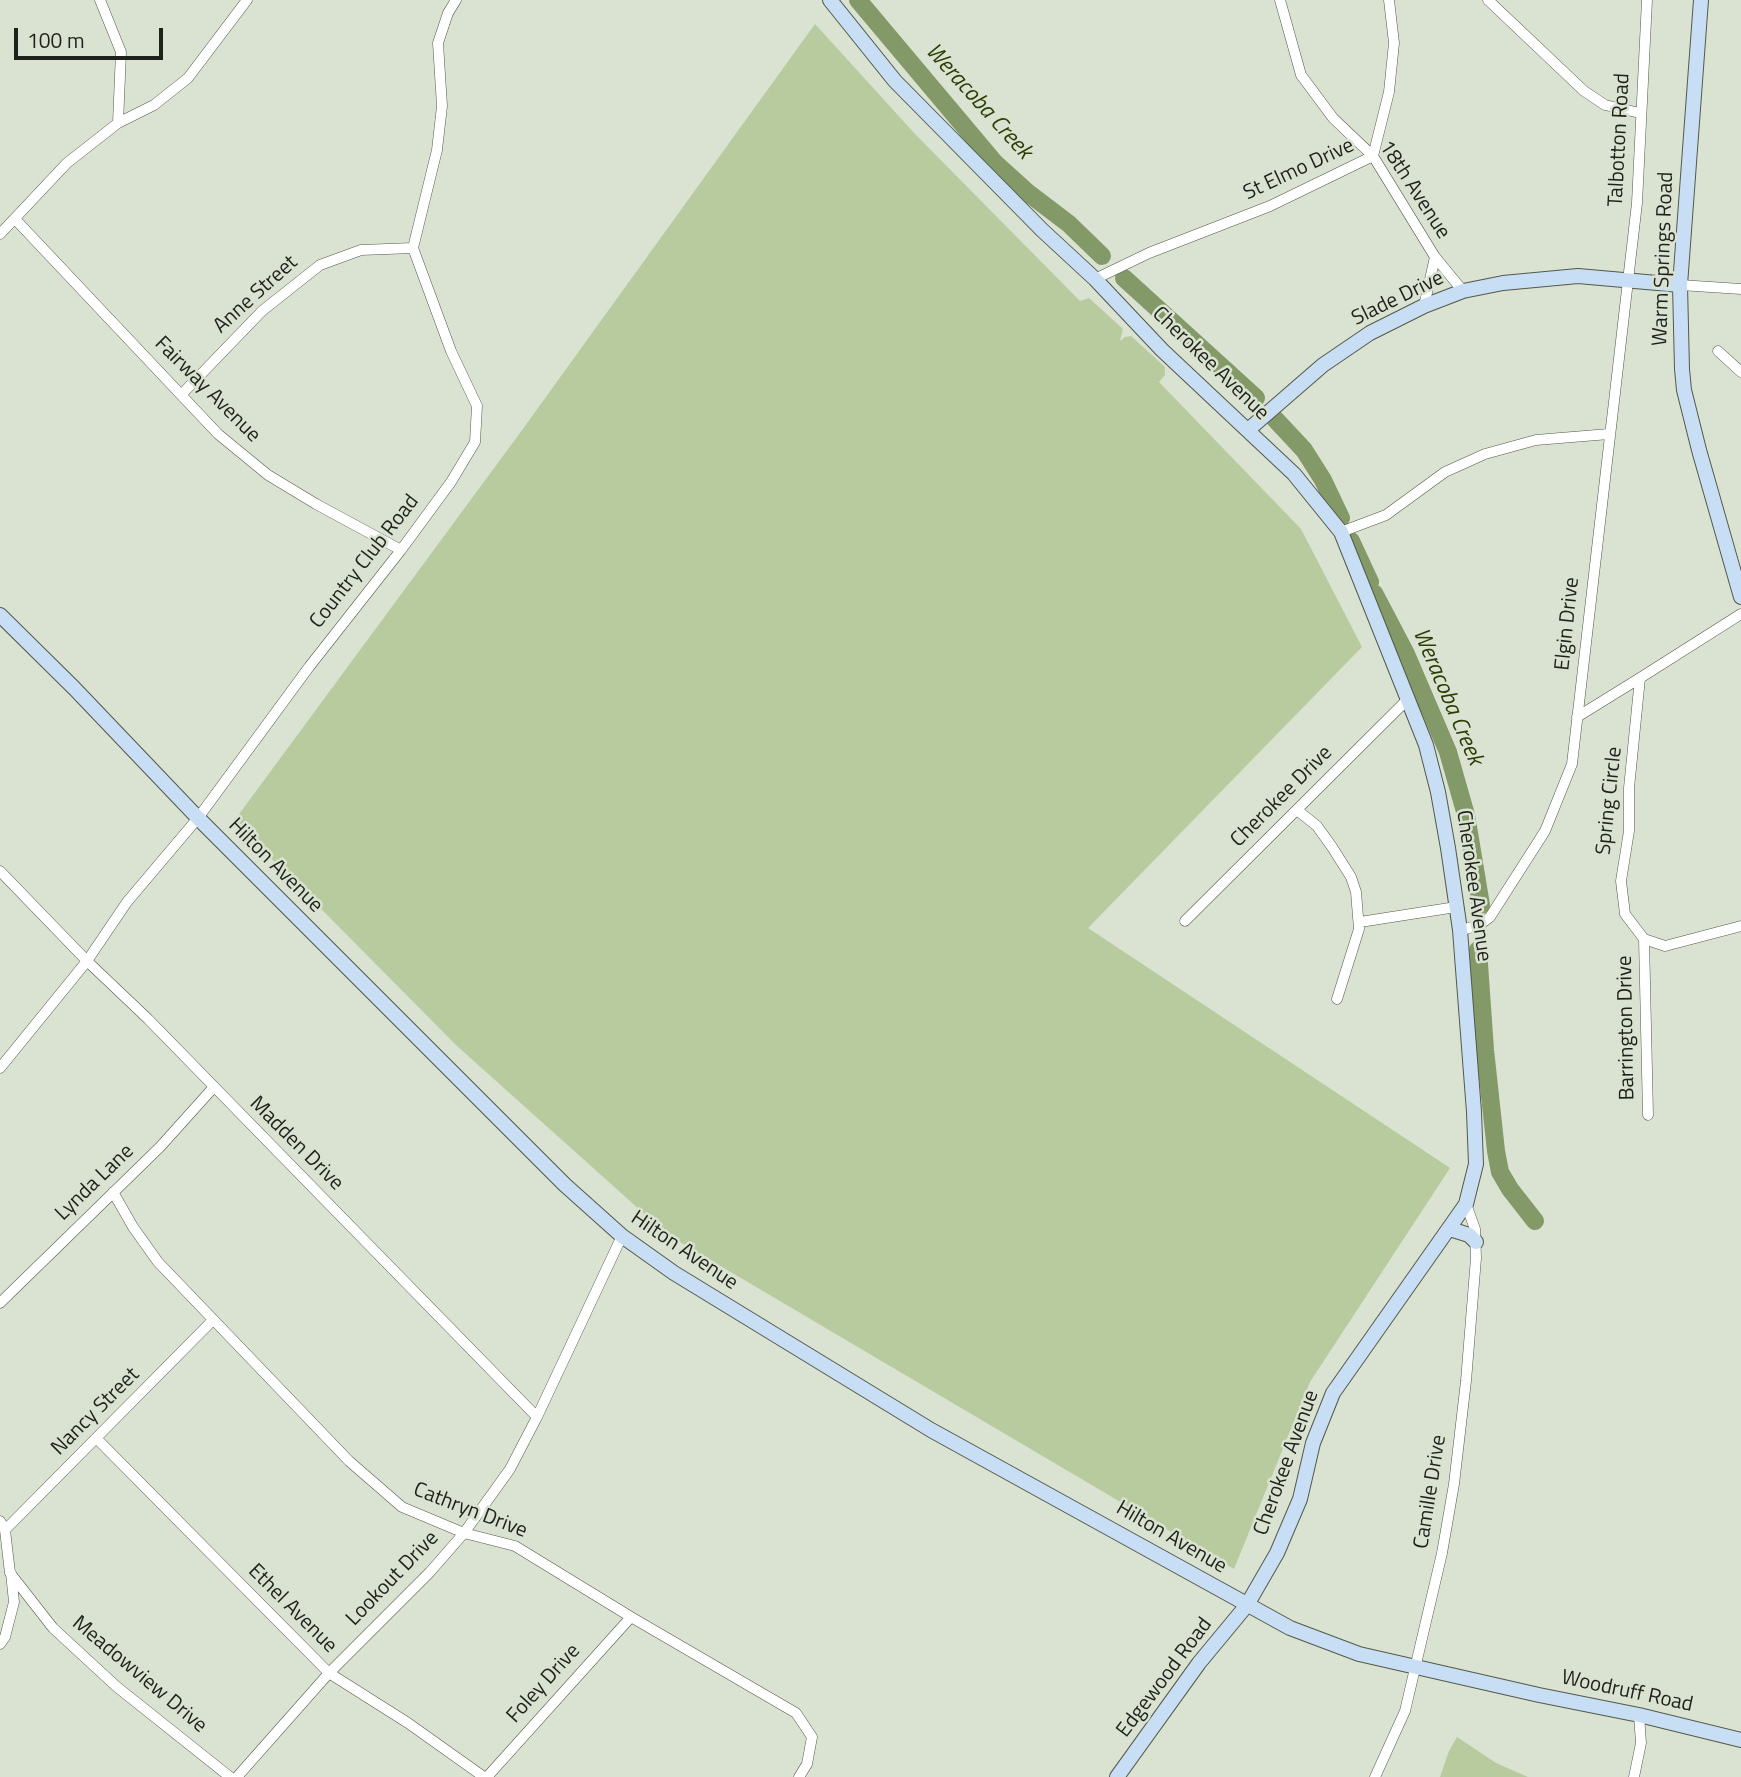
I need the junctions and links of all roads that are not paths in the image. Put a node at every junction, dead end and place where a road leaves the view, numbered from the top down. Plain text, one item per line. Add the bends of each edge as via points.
1 (100, 0) edge
2 (247, 0) edge
3 (456, 0) edge
4 (830, 0) edge
5 (1280, 0) edge
6 (1389, 0) edge
7 (1488, 0) edge
8 (1647, 0) edge
9 (1701, 0) edge
10 (1640, 113) junction
11 (118, 123) junction
12 (1373, 156) junction
13 (15, 219) junction
14 (0, 234) edge
15 (413, 248) junction
16 (1435, 257) junction
17 (1095, 279) junction
18 (1629, 282) junction
19 (1680, 285) junction
20 (1741, 289) edge
21 (1464, 291) junction
22 (1423, 306) junction
23 (1718, 351) dead end
24 (1741, 372) edge
25 (181, 394) junction
26 (1248, 430) junction
27 (1609, 434) junction
28 (1341, 532) junction
29 (401, 550) junction
30 (1741, 597) edge
31 (1741, 614) edge
32 (0, 615) edge
33 (1640, 678) junction
34 (1406, 701) junction
35 (1577, 717) junction
36 (1297, 810) junction
37 (198, 818) junction
38 (0, 871) edge
39 (1456, 907) junction
40 (1185, 920) dead end
41 (1360, 922) junction
42 (1741, 926) edge
43 (1460, 930) junction
44 (1644, 939) junction
45 (88, 961) junction
46 (1337, 999) dead end
47 (0, 1068) edge
48 (213, 1088) junction
49 (1648, 1115) dead end
50 (113, 1192) junction
51 (1466, 1203) junction
52 (1450, 1229) junction
53 (622, 1236) junction
54 (1476, 1242) junction
55 (0, 1303) edge
56 (213, 1321) junction
57 (537, 1418) junction
58 (97, 1439) junction
59 (3, 1525) edge
60 (464, 1532) junction
61 (10, 1573) junction
62 (1247, 1605) junction
63 (631, 1617) junction
64 (0, 1644) edge
65 (1416, 1667) junction
66 (329, 1673) junction
67 (1505, 1686) joint
68 (1639, 1715) junction
69 (1741, 1740) edge
70 (230, 1777) edge
71 (237, 1777) edge
72 (485, 1777) edge
73 (799, 1777) edge
74 (1117, 1777) edge
75 (1375, 1777) edge
76 (1634, 1777) edge

1 - 11 street via 121,52
2 - 11 street via 188,78 154,106
3 - 15 street via 438,43 442,106 437,150
4 - 17 street, Cherokee Avenue via 895,81
5 - 12 street, 18th Avenue via 1301,75 1333,117
6 - 12 street, St Elmo Drive via 1394,43 1389,92
7 - 10 street via 1584,91 1605,105
8 - 10 street, Talbotton Road
9 - 19 street, Warm Springs Road
10 - 18 street, Talbotton Road
11 - 13 street via 67,163
12 - 16 street, 18th Avenue
12 - 17 street, St Elmo Drive via 1270,206
13 - 14 street
13 - 25 street, Fairway Avenue
15 - 25 street, Anne Street via 361,250 320,265 262,311
15 - 29 street, Country Club Road via 477,406 475,442
16 - 21 street, 18th Avenue
16 - 22 street
17 - 26 street, Cherokee Avenue
18 - 19 street, Slade Drive
18 - 21 street, Slade Drive via 1578,276
18 - 27 street, Elgin Drive
19 - 20 street
19 - 30 street, Warm Springs Road via 1684,390
21 - 22 street, Slade Drive
22 - 26 street, Slade Drive via 1370,333 1323,365
23 - 24 street
25 - 29 street, Fairway Avenue via 218,434 268,475
26 - 28 street, Cherokee Avenue via 1294,474
27 - 28 street via 1536,440 1485,454 1445,472 1386,514
27 - 35 street, Elgin Drive
28 - 34 street, Cherokee Avenue
29 - 37 street, Country Club Road
31 - 33 street
32 - 37 street, Hilton Avenue
33 - 35 street
33 - 44 street, Spring Circle via 1621,881 1625,914
34 - 36 street, Cherokee Drive
34 - 39 street, Cherokee Avenue via 1433,768
35 - 43 street, Elgin Drive via 1572,764 1545,831 1490,917
36 - 40 street, Cherokee Drive
36 - 41 street via 1317,826 1351,877
37 - 45 street, Country Club Road via 127,902
37 - 53 street, Hilton Avenue via 565,1185
38 - 45 street, Madden Drive
39 - 41 street
39 - 43 street, Cherokee Avenue
41 - 46 street
42 - 44 street via 1665,946
43 - 51 street, Cherokee Avenue via 1476,1164
44 - 49 street, Barrington Drive
45 - 47 street, Country Club Road
45 - 48 street, Madden Drive
48 - 50 street, Lynda Lane
48 - 57 street, Madden Drive
50 - 55 street, Lynda Lane
50 - 56 street, Cathryn Drive via 158,1262
51 - 52 street, Cherokee Avenue
51 - 54 street, Camille Drive
52 - 54 street
52 - 62 street, Cherokee Avenue via 1333,1393 1313,1443 1300,1499 1277,1553
53 - 57 street, Lookout Drive
53 - 62 street, Hilton Avenue via 674,1273 931,1430
54 - 65 street, Camille Drive via 1454,1484
56 - 58 street, Nancy Street
56 - 60 street, Cathryn Drive via 349,1461 402,1507
57 - 60 street, Lookout Drive via 510,1469
58 - 59 street, Nancy Street
58 - 66 street, Ethel Avenue
59 - 61 street
60 - 63 street, Cathryn Drive via 515,1546
60 - 66 street, Lookout Drive
61 - 64 street via 14,1602
61 - 70 street, Meadowview Drive via 53,1628
62 - 65 street, Hilton Avenue via 1320,1641
62 - 74 street, Edgewood Road
63 - 72 street, Foley Drive
63 - 73 street, Cathryn Drive via 796,1713 812,1737 807,1764
65 - 67 street, Hilton Avenue
65 - 75 street, Camille Drive via 1405,1711
66 - 71 street, Lookout Drive
66 - 72 street, Ethel Avenue
67 - 68 street, Woodruff Road
68 - 69 street, Woodruff Road
68 - 76 street via 1641,1743

